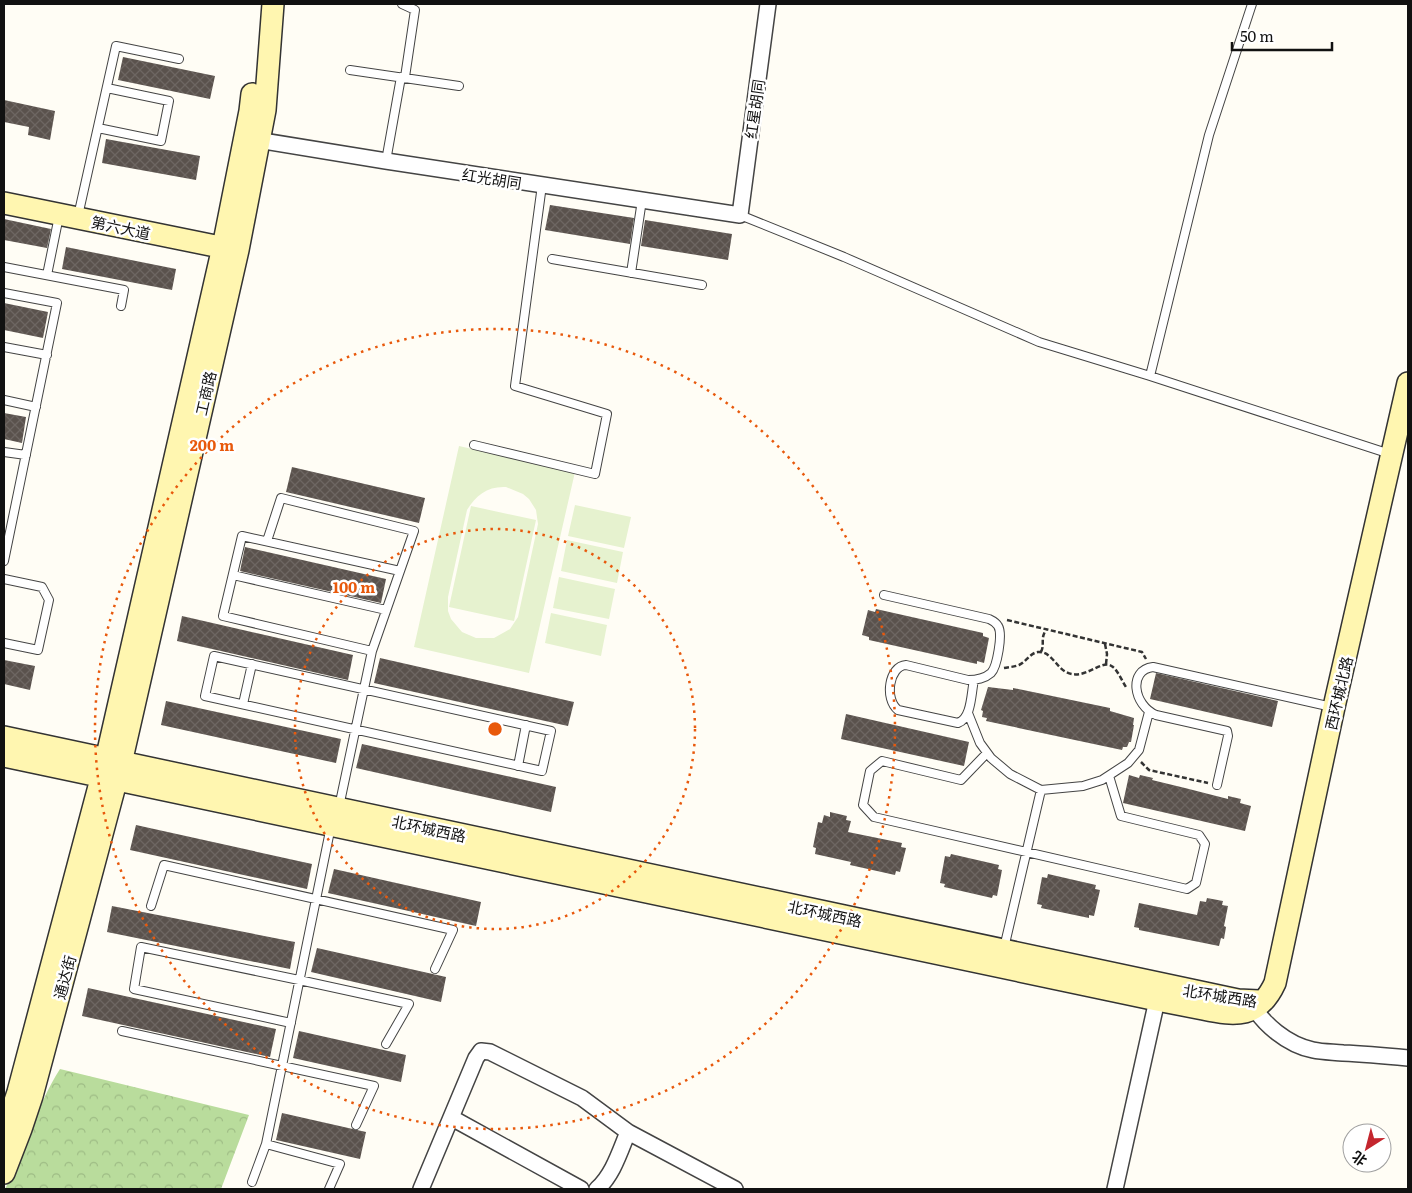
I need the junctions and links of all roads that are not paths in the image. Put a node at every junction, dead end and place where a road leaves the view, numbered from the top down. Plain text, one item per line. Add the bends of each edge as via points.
1 (259, 4) edge
2 (273, 4) edge
3 (402, 4) edge
4 (768, 4) edge
5 (1252, 4) edge
6 (179, 59) dead end
7 (350, 70) dead end
8 (403, 77) junction
9 (459, 86) dead end
10 (107, 88) junction
11 (98, 128) junction
12 (252, 139) junction
13 (386, 162) junction
14 (542, 185) junction
15 (642, 200) junction
16 (4, 203) edge
17 (740, 215) junction
18 (68, 216) junction
19 (230, 249) junction
20 (552, 259) dead end
21 (4, 267) edge
22 (631, 273) junction
23 (47, 275) junction
24 (702, 285) dead end
25 (4, 293) edge
26 (121, 306) dead end
27 (4, 347) edge
28 (47, 355) junction
29 (1150, 376) junction
30 (1408, 383) edge
31 (4, 400) edge
32 (36, 407) junction
33 (474, 445) dead end
34 (4, 452) edge
35 (1392, 455) junction
36 (26, 456) junction
37 (8, 523) edge
38 (267, 541) junction
39 (4, 561) edge
40 (400, 571) junction
41 (233, 575) junction
42 (4, 579) edge
43 (884, 595) dead end
44 (386, 610) junction
45 (4, 643) edge
46 (372, 651) junction
47 (252, 664) junction
48 (974, 680) junction
49 (364, 689) junction
50 (243, 704) junction
51 (1334, 707) junction
52 (1149, 712) junction
53 (968, 713) junction
54 (526, 725) junction
55 (355, 729) junction
56 (4, 737) edge
57 (987, 753) junction
58 (4, 756) edge
59 (518, 766) junction
60 (111, 769) junction
61 (1109, 776) junction
62 (1217, 785) road end
63 (1041, 790) junction
64 (335, 817) junction
65 (1027, 852) junction
66 (316, 899) junction
67 (151, 906) dead end
68 (1002, 959) junction
69 (435, 969) dead end
70 (299, 980) junction
71 (1157, 1000) junction
72 (1257, 1004) junction
73 (290, 1023) junction
74 (122, 1031) dead end
75 (386, 1044) dead end
76 (1408, 1058) edge
77 (282, 1065) junction
78 (20, 1092) junction
79 (452, 1118) junction
80 (356, 1126) dead end
81 (628, 1132) junction
82 (4, 1134) edge
83 (266, 1144) junction
84 (4, 1173) edge
85 (252, 1182) dead end
86 (329, 1189) edge
87 (421, 1189) edge
88 (581, 1189) edge
89 (597, 1189) edge
90 (735, 1189) edge
91 (1115, 1189) edge

1 - 12 main road, 工商路
2 - 12 main road, 工商路 via 269,71
3 - 8 lane via 415,10
4 - 17 street, 红星胡同
5 - 29 lane via 1209,136
6 - 10 lane via 116,46
7 - 8 lane
8 - 9 lane
8 - 13 lane
10 - 11 lane
10 - 11 lane via 169,101 161,141
11 - 18 lane
12 - 13 street, 红光胡同
12 - 19 main road, 工商路
13 - 14 street, 红光胡同
14 - 15 street, 红光胡同
14 - 33 lane via 515,386 607,414 595,474
15 - 17 street, 红光胡同
15 - 22 lane
16 - 18 main road, 第六大道
17 - 29 lane via 1039,342
18 - 19 main road, 第六大道
18 - 23 lane
19 - 60 main road, 工商路
20 - 22 lane
21 - 23 lane
22 - 24 lane
23 - 26 lane via 124,290
25 - 28 lane via 57,303
27 - 28 lane
28 - 32 lane
29 - 35 lane
30 - 35 main road, 西环城北路
31 - 32 lane
32 - 36 lane
34 - 36 lane
35 - 51 main road, 西环城北路
36 - 37 lane
37 - 39 lane
38 - 40 lane
38 - 40 lane via 281,498 414,530
38 - 41 lane via 242,536
40 - 44 lane
41 - 44 lane
41 - 46 lane via 223,616
42 - 45 lane via 42,587 49,600 38,650
43 - 48 lane via 995,622 1000,639 994,667 991,672
44 - 46 lane
46 - 49 lane
47 - 49 lane
47 - 50 lane
47 - 50 lane via 214,656 205,696
48 - 53 lane
48 - 53 lane via 906,664 894,671 889,694 891,704 898,710 958,723
49 - 54 lane
49 - 55 lane
50 - 55 lane
51 - 52 lane via 1154,667 1145,669 1136,686 1140,703
51 - 72 main road, 西环城北路 via 1275,983 1270,994
52 - 61 lane via 1135,757
52 - 62 lane via 1227,731
53 - 57 lane
54 - 59 lane
54 - 59 lane via 551,731 542,771
55 - 59 lane
55 - 64 lane
56 - 60 main road, 北环城西路
57 - 63 lane via 998,766
57 - 65 lane via 961,780 882,761 870,771 864,805 874,817
58 - 60 main road, 北环城西路
60 - 64 main road, 北环城西路
60 - 78 main road, 通达街
61 - 63 lane via 1083,786
61 - 65 lane via 1121,816 1199,835 1205,844 1196,883 1187,889
63 - 65 lane
64 - 66 lane
64 - 68 main road, 北环城西路
65 - 68 lane
66 - 67 lane via 164,865
66 - 69 lane via 453,930
66 - 70 lane
68 - 71 main road, 北环城西路
68 - 72 main road, 北环城西路
70 - 73 lane
70 - 73 lane via 141,947 134,989
70 - 75 lane via 409,1004
71 - 72 main road, 北环城西路 via 1227,1014 1244,1013
71 - 91 street
72 - 76 street via 1267,1024 1280,1035 1312,1050
73 - 77 lane
74 - 77 lane
77 - 80 lane via 374,1086
77 - 83 lane
78 - 82 main road, 通达街
78 - 84 main road, 通达街 via 21,1129
79 - 81 street via 481,1051 490,1052 582,1098
79 - 87 street
79 - 88 street
81 - 89 street via 613,1167
81 - 90 street
83 - 85 lane
83 - 86 lane via 340,1164

